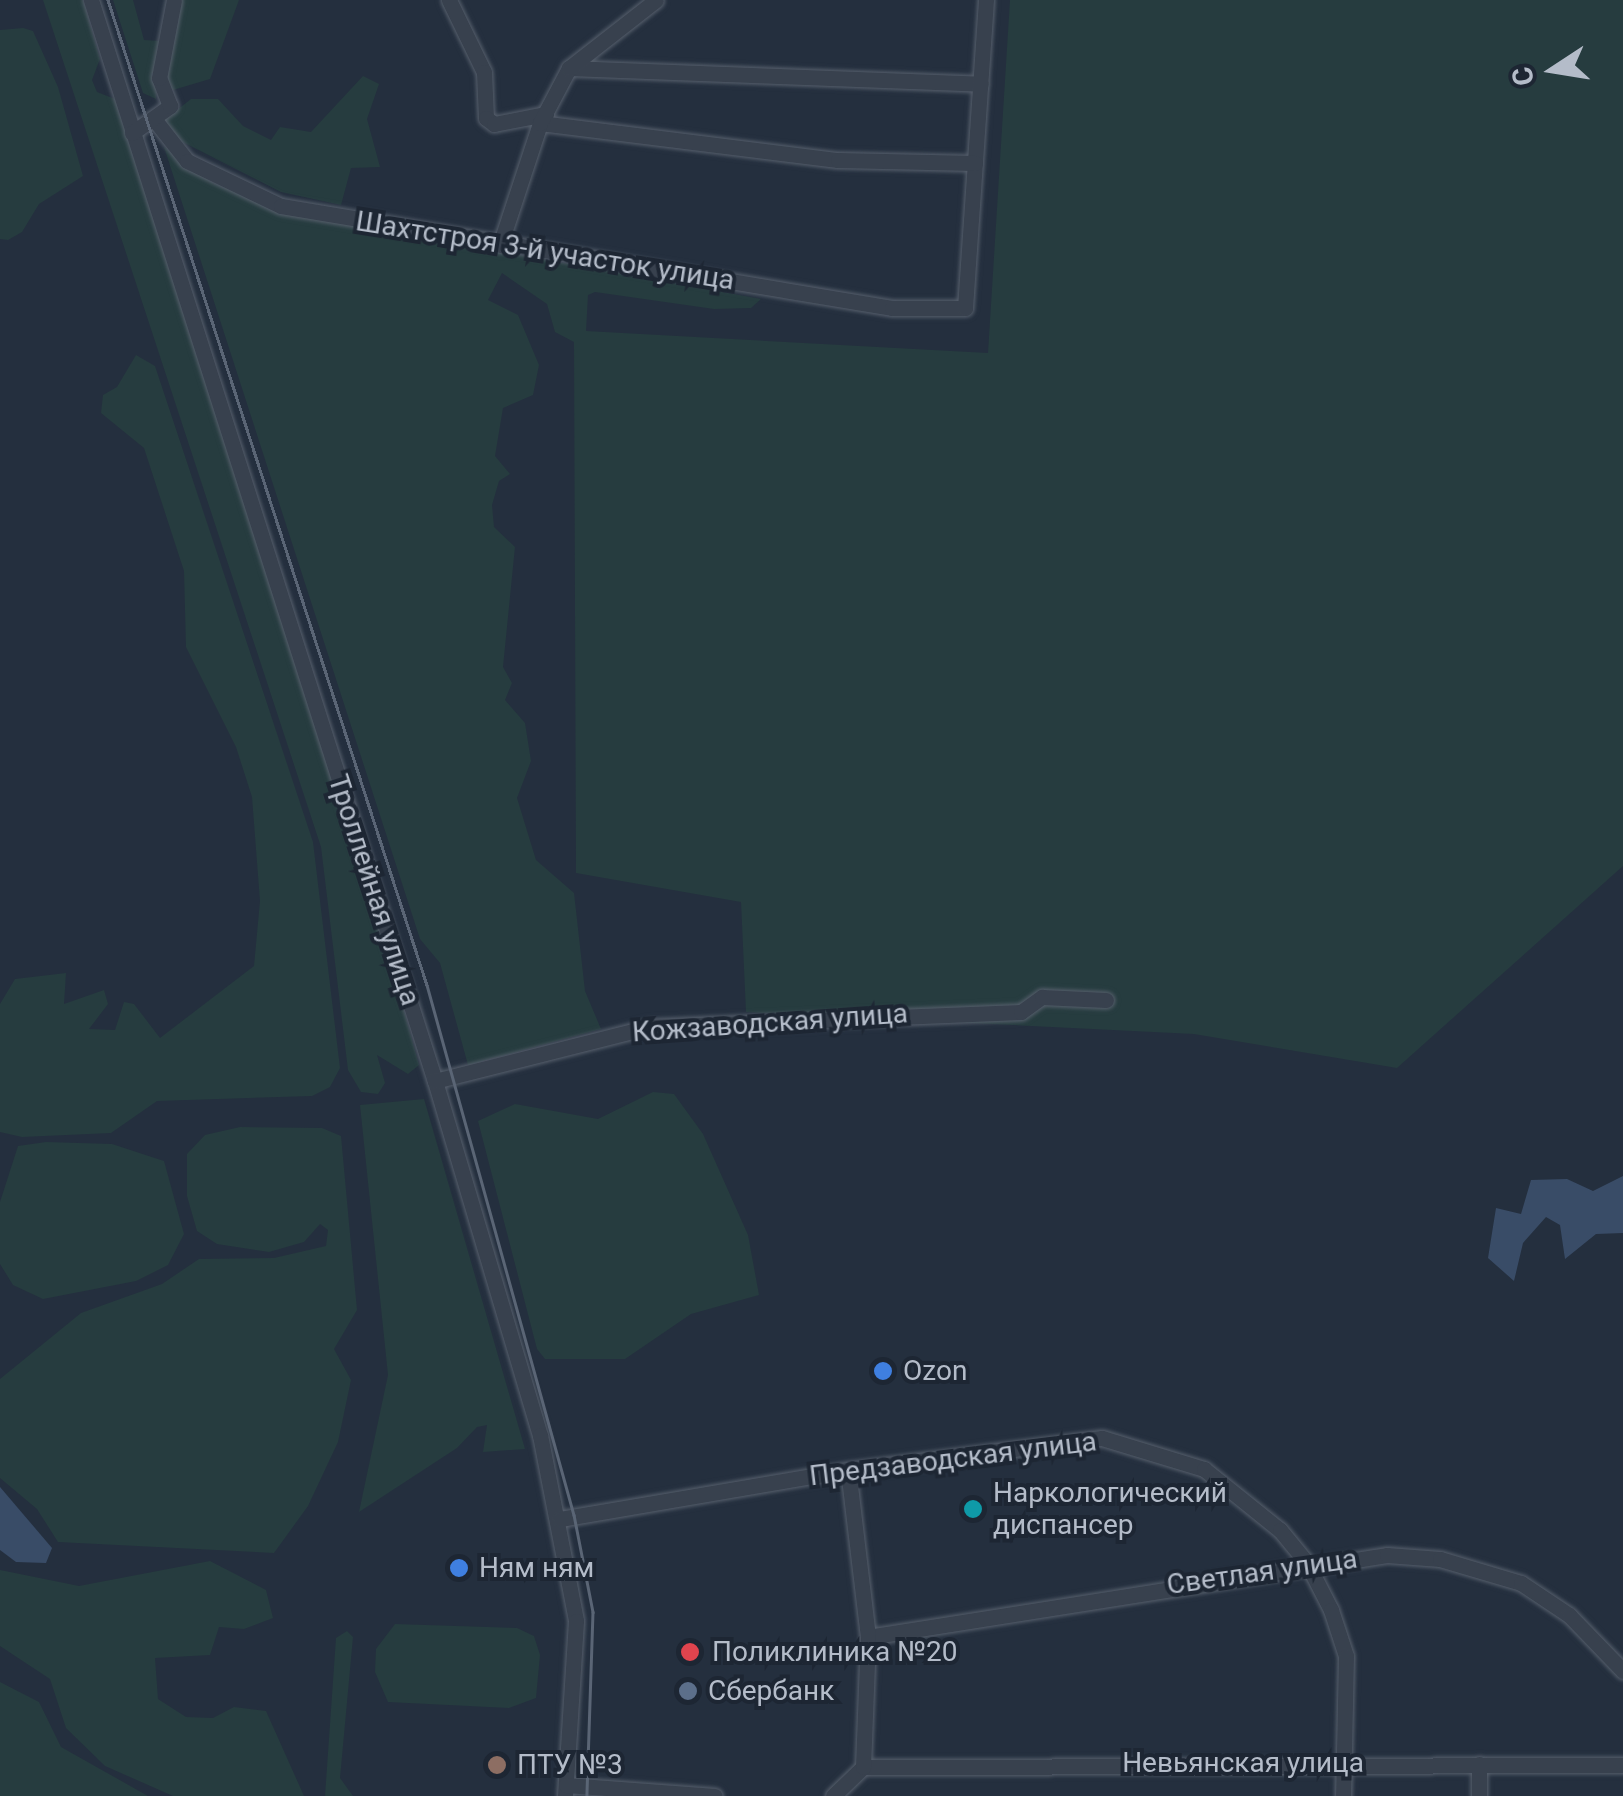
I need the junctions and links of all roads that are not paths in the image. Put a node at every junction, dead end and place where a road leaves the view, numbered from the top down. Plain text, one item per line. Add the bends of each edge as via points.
1 (90, 0) edge
2 (174, 0) edge
3 (449, 0) edge
4 (656, 0) edge
5 (986, 0) edge
6 (569, 68) junction
7 (981, 84) junction
8 (543, 119) junction
9 (154, 120) junction
10 (132, 132) junction
11 (975, 163) junction
12 (500, 246) junction
13 (1106, 1000) dead end
14 (434, 1081) junction
15 (848, 1470) junction
16 (560, 1519) junction
17 (1307, 1562) junction
18 (868, 1637) junction
19 (1623, 1671) edge
20 (1347, 1762) junction
21 (1479, 1764) junction
22 (1623, 1765) edge
23 (864, 1767) junction
24 (566, 1790) edge
25 (715, 1796) edge
26 (833, 1796) edge
27 (1343, 1796) edge
28 (1479, 1796) edge

1 - 10 street, Троллейная улица
2 - 9 street via 160,70 170,106
3 - 8 street via 484,72 486,118 494,124
4 - 6 street
5 - 7 street
6 - 7 street
6 - 8 street
7 - 11 street
8 - 11 street via 838,160
8 - 12 street
9 - 10 street
9 - 12 street, Шахтстроя 3-й участок улица via 187,161 282,206
10 - 14 street, Троллейная улица
11 - 12 street, Шахтстроя 3-й участок улица via 965,308 892,308
13 - 14 street, Кожзаводская улица via 1042,997 1021,1012 649,1027
14 - 16 street, Троллейная улица
15 - 16 street, Предзаводская улица
15 - 17 street, Предзаводская улица via 1102,1438 1204,1469 1244,1496
15 - 18 street
16 - 24 street, Троллейная улица via 576,1638
17 - 18 street, Светлая улица
17 - 19 street, Светлая улица via 1388,1555 1494,1572 1569,1614
17 - 20 street, Предзаводская улица via 1346,1656
18 - 23 street
20 - 21 street, Невьянская улица
20 - 23 street, Невьянская улица
20 - 27 street, Предзаводская улица
21 - 22 street, Невьянская улица
21 - 28 street
23 - 26 street
24 - 25 street

